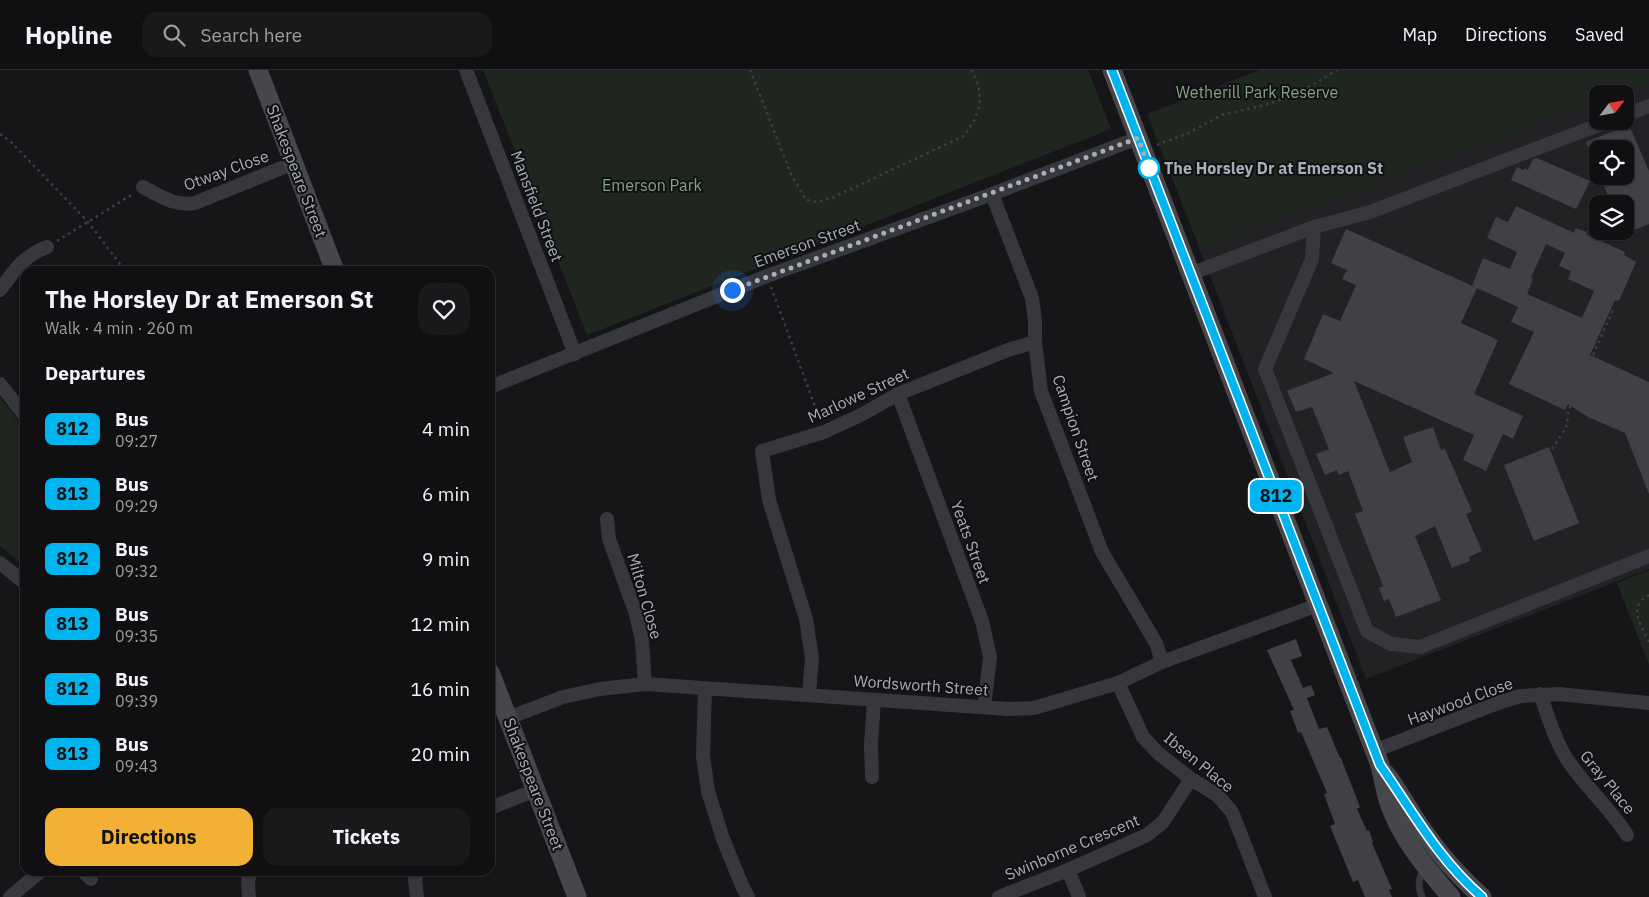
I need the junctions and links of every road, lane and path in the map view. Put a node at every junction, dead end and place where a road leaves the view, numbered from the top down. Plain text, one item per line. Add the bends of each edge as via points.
1 (258, 70) edge
2 (466, 70) edge
3 (750, 70) edge
4 (972, 70) edge
5 (1112, 70) edge
6 (1337, 70) edge
7 (1649, 106) edge
8 (1634, 112) edge
9 (1589, 129) edge
10 (0, 134) edge
11 (1138, 138) junction
12 (1158, 151) dead end
13 (294, 164) junction
14 (143, 187) joint
15 (992, 194) junction
16 (89, 223) junction
17 (1314, 227) junction
18 (47, 247) joint
19 (121, 266) edge
20 (333, 266) edge
21 (1190, 274) junction
22 (767, 276) junction
23 (0, 290) edge
24 (1613, 310) dead end
25 (1035, 342) junction
26 (575, 354) junction
27 (0, 384) edge
28 (495, 385) edge
29 (898, 394) junction
30 (20, 410) edge
31 (824, 432) junction
32 (1552, 449) dead end
33 (607, 519) dead end
34 (1649, 556) edge
35 (0, 563) edge
36 (20, 579) edge
37 (1649, 595) edge
38 (1318, 605) junction
39 (1649, 642) edge
40 (1162, 662) junction
41 (1118, 683) junction
42 (645, 684) junction
43 (495, 685) edge
44 (705, 689) junction
45 (1540, 694) junction
46 (809, 695) junction
47 (874, 700) junction
48 (1649, 703) edge
49 (984, 706) junction
50 (508, 718) junction
51 (1377, 758) junction
52 (872, 777) dead end
53 (1191, 778) junction
54 (536, 790) junction
55 (495, 806) edge
56 (1627, 835) dead end
57 (1425, 866) junction
58 (1068, 870) junction
59 (35, 876) edge
60 (249, 876) edge
61 (416, 876) edge
62 (10, 897) edge
63 (250, 897) edge
64 (418, 897) edge
65 (577, 897) edge
66 (748, 897) edge
67 (999, 897) edge
68 (1078, 897) edge
69 (1264, 897) edge
70 (1422, 897) edge
71 (1451, 897) edge
72 (1482, 897) edge

1 - 13 main road, Shakespeare Street
2 - 26 street, Mansfield Street
3 - 4 path via 791,174 806,200 818,202 964,136 980,109
5 - 11 main road
6 - 12 path via 1301,92 1269,104 1222,115 1156,145
7 - 8 street
9 - 17 street via 1370,212
10 - 16 path
11 - 15 street, Emerson Street
11 - 21 main road
13 - 14 street, Otway Close via 185,205
13 - 20 main road, Shakespeare Street
14 - 16 path
15 - 22 street, Emerson Street
15 - 25 street, Campion Street via 1032,298
16 - 18 path
16 - 19 path
17 - 21 street
17 - 34 street via 1312,259 1264,370 1367,632 1391,644 1420,647
18 - 23 street via 22,262
21 - 38 main road
22 - 26 street, Emerson Street
22 - 31 path
24 - 32 path via 1569,409 1566,428
25 - 29 street, Marlowe Street
25 - 40 street, Campion Street via 1041,391 1102,552 1156,644
26 - 28 street, Emerson Street
27 - 30 street
29 - 31 street, Marlowe Street
29 - 49 street, Yeats Street via 982,621 990,657
31 - 46 street, Marlowe Street via 762,451 769,500 806,619 812,658
33 - 42 street, Milton Close via 609,539 636,614 642,641
35 - 36 street
37 - 39 path via 1641,599 1636,613
38 - 40 street, Wordsworth Street
38 - 51 main road
40 - 41 street, Wordsworth Street
41 - 49 street, Wordsworth Street via 1034,708
41 - 53 street, Ibsen Place via 1143,737
42 - 44 street, Wordsworth Street
42 - 50 street, Wordsworth Street via 563,697
43 - 50 main road, Shakespeare Street
44 - 46 street, Wordsworth Street
44 - 66 street via 703,756 708,791 723,839
45 - 48 street, Haywood Close
45 - 51 street, Haywood Close via 1498,702
45 - 56 street, Gray Place via 1571,766
46 - 47 street, Wordsworth Street
47 - 49 street, Wordsworth Street
47 - 52 street
50 - 54 main road, Shakespeare Street
51 - 57 main road via 1396,819
51 - 72 main road via 1426,836
53 - 58 street, Swinborne Crescent via 1164,822 1147,835
53 - 69 street, Ibsen Place via 1217,796 1232,812
54 - 55 street
54 - 65 main road, Shakespeare Street
57 - 70 lane via 1418,880
57 - 71 main road
58 - 67 street, Swinborne Crescent
58 - 68 street
59 - 62 street
60 - 63 street
61 - 64 street

